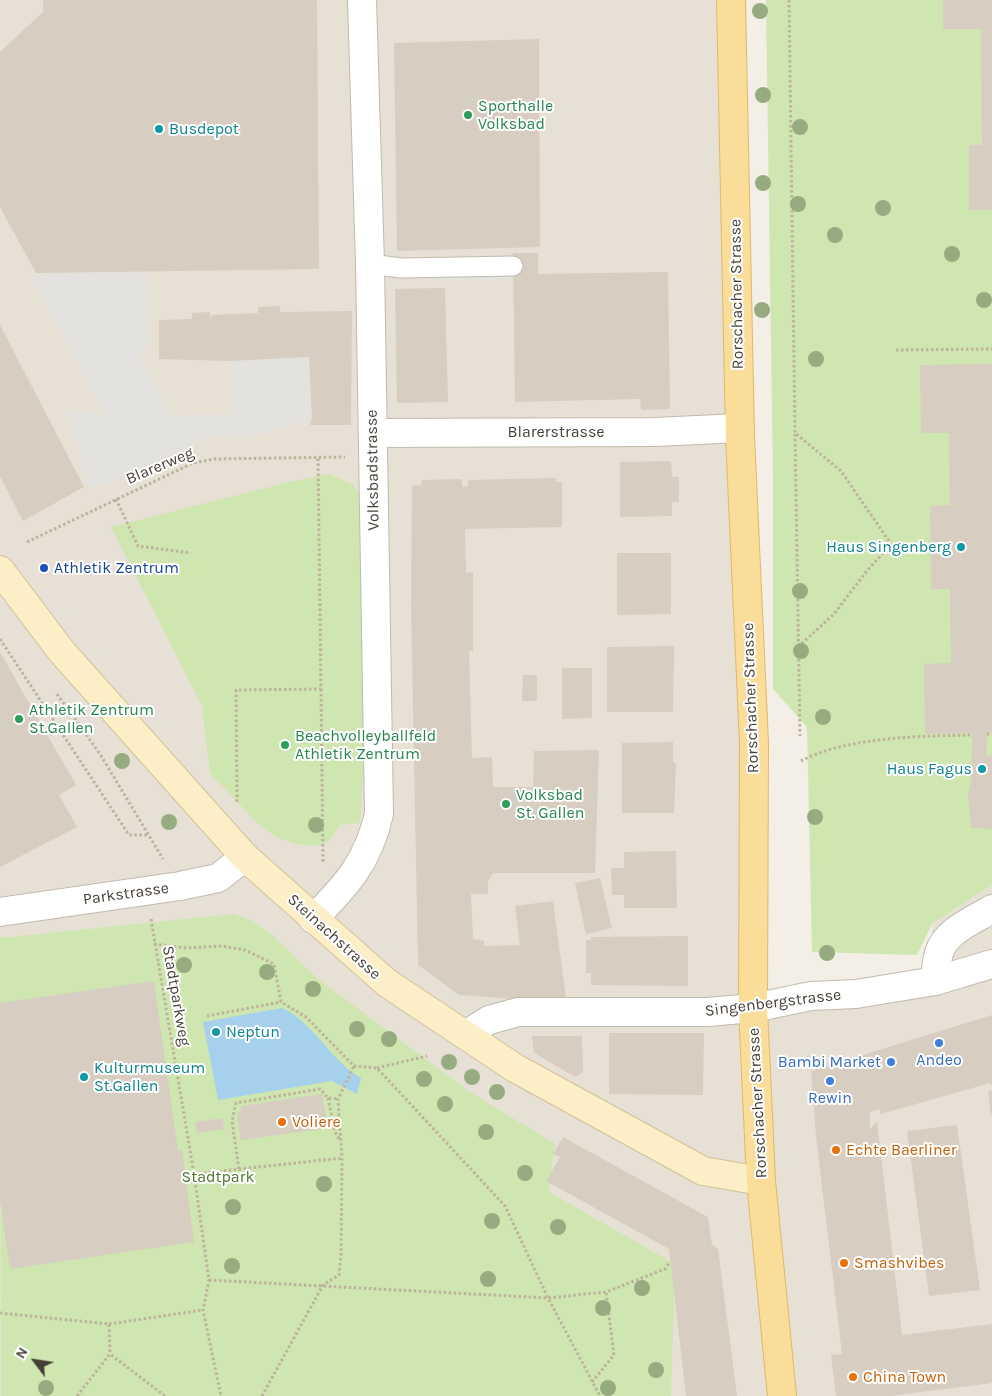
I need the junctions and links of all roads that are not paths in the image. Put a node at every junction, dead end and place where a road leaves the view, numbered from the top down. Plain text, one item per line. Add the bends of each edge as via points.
1 (362, 0) edge
2 (731, 0) edge
3 (370, 264) junction
4 (513, 266) dead end
5 (740, 428) junction
6 (373, 445) junction
7 (0, 570) edge
8 (246, 857) junction
9 (992, 909) edge
10 (0, 912) edge
11 (313, 919) junction
12 (992, 964) edge
13 (935, 980) junction
14 (753, 1008) junction
15 (466, 1035) junction
16 (762, 1181) junction
17 (782, 1396) edge

1 - 3 street, Volksbadstrasse
2 - 5 main road, Rorschacher Strasse
3 - 4 lane via 400,268
3 - 6 street, Volksbadstrasse
5 - 6 street, Blarerstrasse
5 - 14 main road, Rorschacher Strasse via 754,742
6 - 11 street, Volksbadstrasse via 379,814 365,857 349,882
7 - 8 main road, Steinachstrasse via 62,652
8 - 10 street, Parkstrasse via 218,878
8 - 11 main road, Steinachstrasse
9 - 13 street via 958,928 944,942
11 - 15 main road, Steinachstrasse via 387,983
12 - 13 street, Singenbergstrasse
13 - 14 street, Singenbergstrasse via 856,994 811,996
14 - 15 street, Singenbergstrasse via 708,1012 518,1012 488,1020
14 - 16 main road, Rorschacher Strasse
15 - 16 main road, Steinachstrasse via 515,1068 703,1171
16 - 17 main road, Rorschacher Strasse

